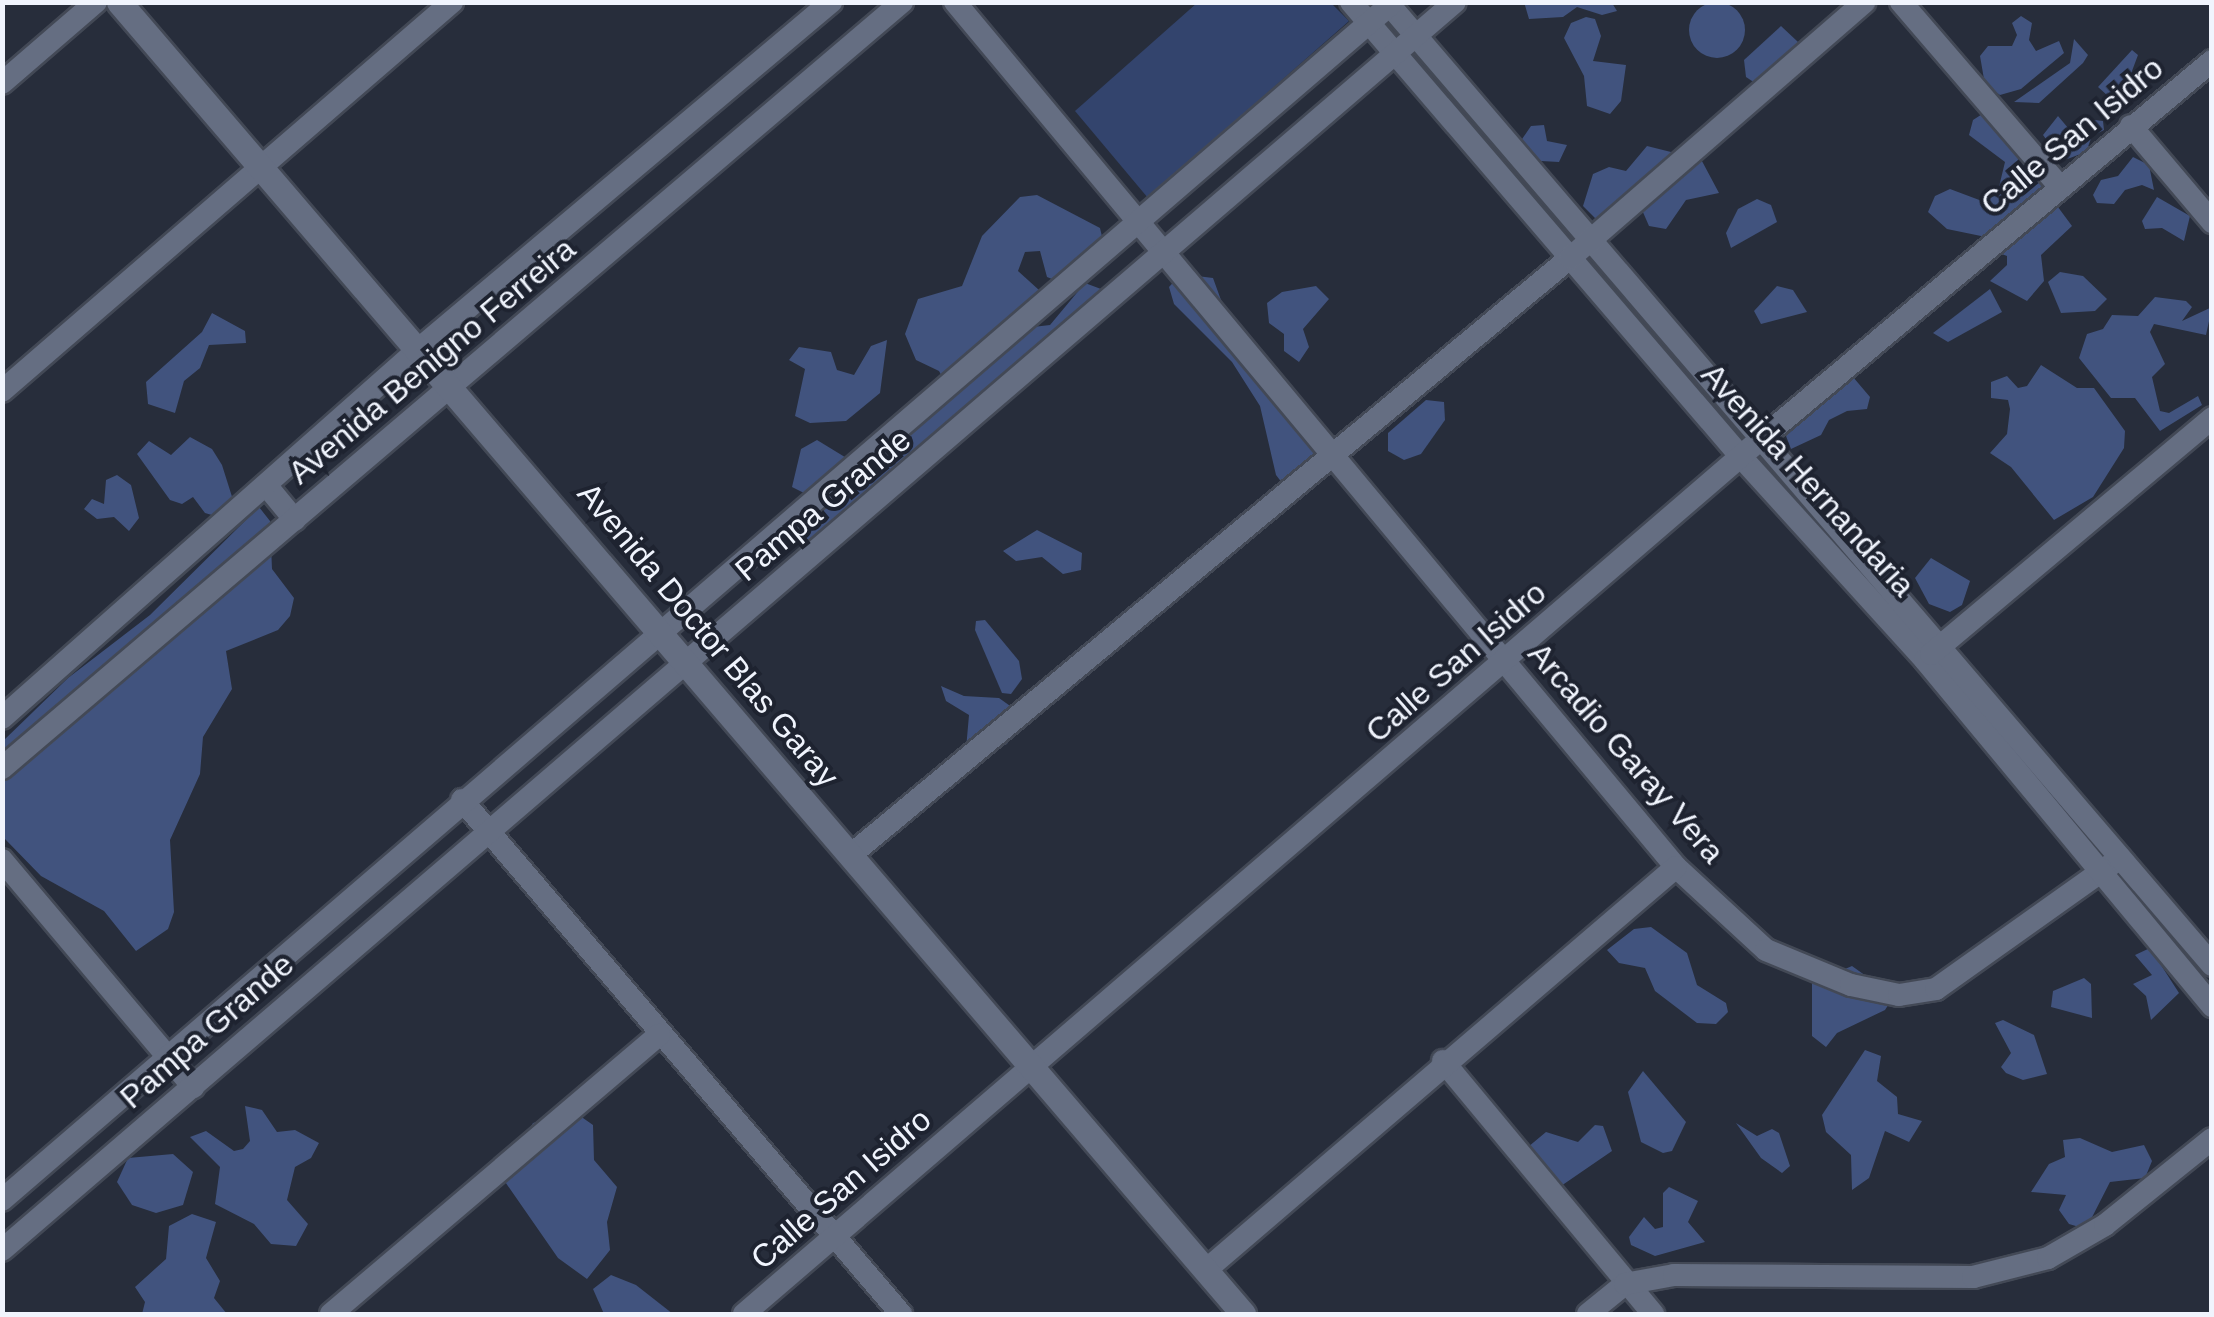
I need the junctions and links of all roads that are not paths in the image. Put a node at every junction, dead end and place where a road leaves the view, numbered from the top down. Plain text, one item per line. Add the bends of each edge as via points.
1 (96, 2) edge
2 (118, 2) edge
3 (452, 2) edge
4 (831, 2) edge
5 (902, 2) edge
6 (955, 2) edge
7 (1351, 2) edge
8 (1455, 2) edge
9 (1864, 2) edge
10 (1901, 2) edge
11 (1388, 4) edge
12 (1369, 24) junction
13 (1417, 37) junction
14 (1397, 56) junction
15 (2212, 61) edge
16 (2, 83) edge
17 (2131, 126) junction
18 (262, 168) junction
19 (2061, 188) junction
20 (1137, 221) junction
21 (2212, 222) edge
22 (1590, 240) junction
23 (1166, 256) junction
24 (1570, 258) junction
25 (420, 349) junction
26 (453, 386) junction
27 (2, 391) edge
28 (2212, 418) edge
29 (1761, 439) junction
30 (1332, 454) junction
31 (1742, 458) junction
32 (266, 484) junction
33 (295, 520) junction
34 (771, 534) junction
35 (799, 568) junction
36 (660, 629) junction
37 (1933, 653) junction
38 (688, 662) junction
39 (1505, 663) junction
40 (2, 718) edge
41 (2, 768) edge
42 (462, 800) junction
43 (490, 833) junction
44 (852, 854) junction
45 (2120, 858) junction
46 (2, 860) edge
47 (1676, 867) junction
48 (2098, 874) junction
49 (2212, 965) edge
50 (2212, 1006) edge
51 (659, 1035) junction
52 (168, 1057) junction
53 (1443, 1061) junction
54 (1033, 1067) junction
55 (193, 1086) junction
56 (2212, 1139) edge
57 (2, 1200) edge
58 (834, 1238) junction
59 (2, 1250) edge
60 (1206, 1270) junction
61 (1625, 1284) junction
62 (332, 1314) edge
63 (744, 1314) edge
64 (901, 1314) edge
65 (1243, 1314) edge
66 (1588, 1314) edge
67 (1653, 1314) edge

1 - 16 street
2 - 18 street, Avenida Doctor Blas Garay
3 - 18 street
4 - 25 street, Avenida Benigno Ferreira
5 - 26 street, Avenida Benigno Ferreira
6 - 20 street, Arcadio Garay Vera
7 - 12 street, Avenida Hernandaria
8 - 13 street, Pampa Grande
9 - 22 street
10 - 19 street
11 - 12 street, Pampa Grande
11 - 13 street, Avenida Hernandaria
12 - 14 street, Avenida Hernandaria
12 - 20 street, Pampa Grande
13 - 14 street, Pampa Grande
13 - 22 street, Avenida Hernandaria
14 - 23 street, Pampa Grande
14 - 24 street, Avenida Hernandaria
15 - 17 street, Calle San Isidro
17 - 19 street, Calle San Isidro
17 - 21 street
18 - 25 street, Avenida Doctor Blas Garay
18 - 27 street
19 - 29 street, Calle San Isidro
20 - 23 street, Arcadio Garay Vera
20 - 34 street, Pampa Grande
22 - 24 street
22 - 29 street, Avenida Hernandaria
23 - 30 street, Arcadio Garay Vera
23 - 35 street, Pampa Grande
24 - 30 street
24 - 31 street, Avenida Hernandaria
25 - 26 street, Avenida Doctor Blas Garay
25 - 32 street, Avenida Benigno Ferreira
26 - 33 street, Avenida Benigno Ferreira
26 - 36 street, Avenida Doctor Blas Garay
28 - 37 street
29 - 31 street, Calle San Isidro
29 - 37 street, Avenida Hernandaria
30 - 39 street, Arcadio Garay Vera
30 - 44 street
31 - 37 street, Avenida Hernandaria
31 - 39 street, Calle San Isidro
32 - 33 street
32 - 40 street, Avenida Benigno Ferreira
33 - 41 street, Avenida Benigno Ferreira
34 - 35 street
34 - 36 street, Pampa Grande
35 - 38 street, Pampa Grande
36 - 38 street, Avenida Doctor Blas Garay
36 - 42 street, Pampa Grande
37 - 45 street, Avenida Hernandaria
37 - 48 street, Avenida Hernandaria
38 - 43 street, Pampa Grande
38 - 44 street, Avenida Doctor Blas Garay
39 - 47 street, Arcadio Garay Vera
39 - 54 street, Calle San Isidro
42 - 43 street
42 - 52 street, Pampa Grande
43 - 51 street
43 - 55 street, Pampa Grande
44 - 54 street, Avenida Doctor Blas Garay
45 - 48 street, Arcadio Garay Vera
45 - 49 street, Avenida Hernandaria
46 - 52 street
47 - 48 street, Arcadio Garay Vera via 1766,950 1851,986 1899,995 1936,988
47 - 53 street
48 - 50 street, Avenida Hernandaria
51 - 58 street
51 - 62 street
52 - 55 street
52 - 57 street, Pampa Grande
53 - 60 street
53 - 61 street
54 - 58 street, Calle San Isidro
54 - 60 street, Avenida Doctor Blas Garay
55 - 59 street, Pampa Grande
56 - 61 street via 2105,1225 2048,1258 1974,1277 1674,1275
58 - 63 street, Calle San Isidro
58 - 64 street
60 - 65 street, Avenida Doctor Blas Garay
61 - 66 street
61 - 67 street

